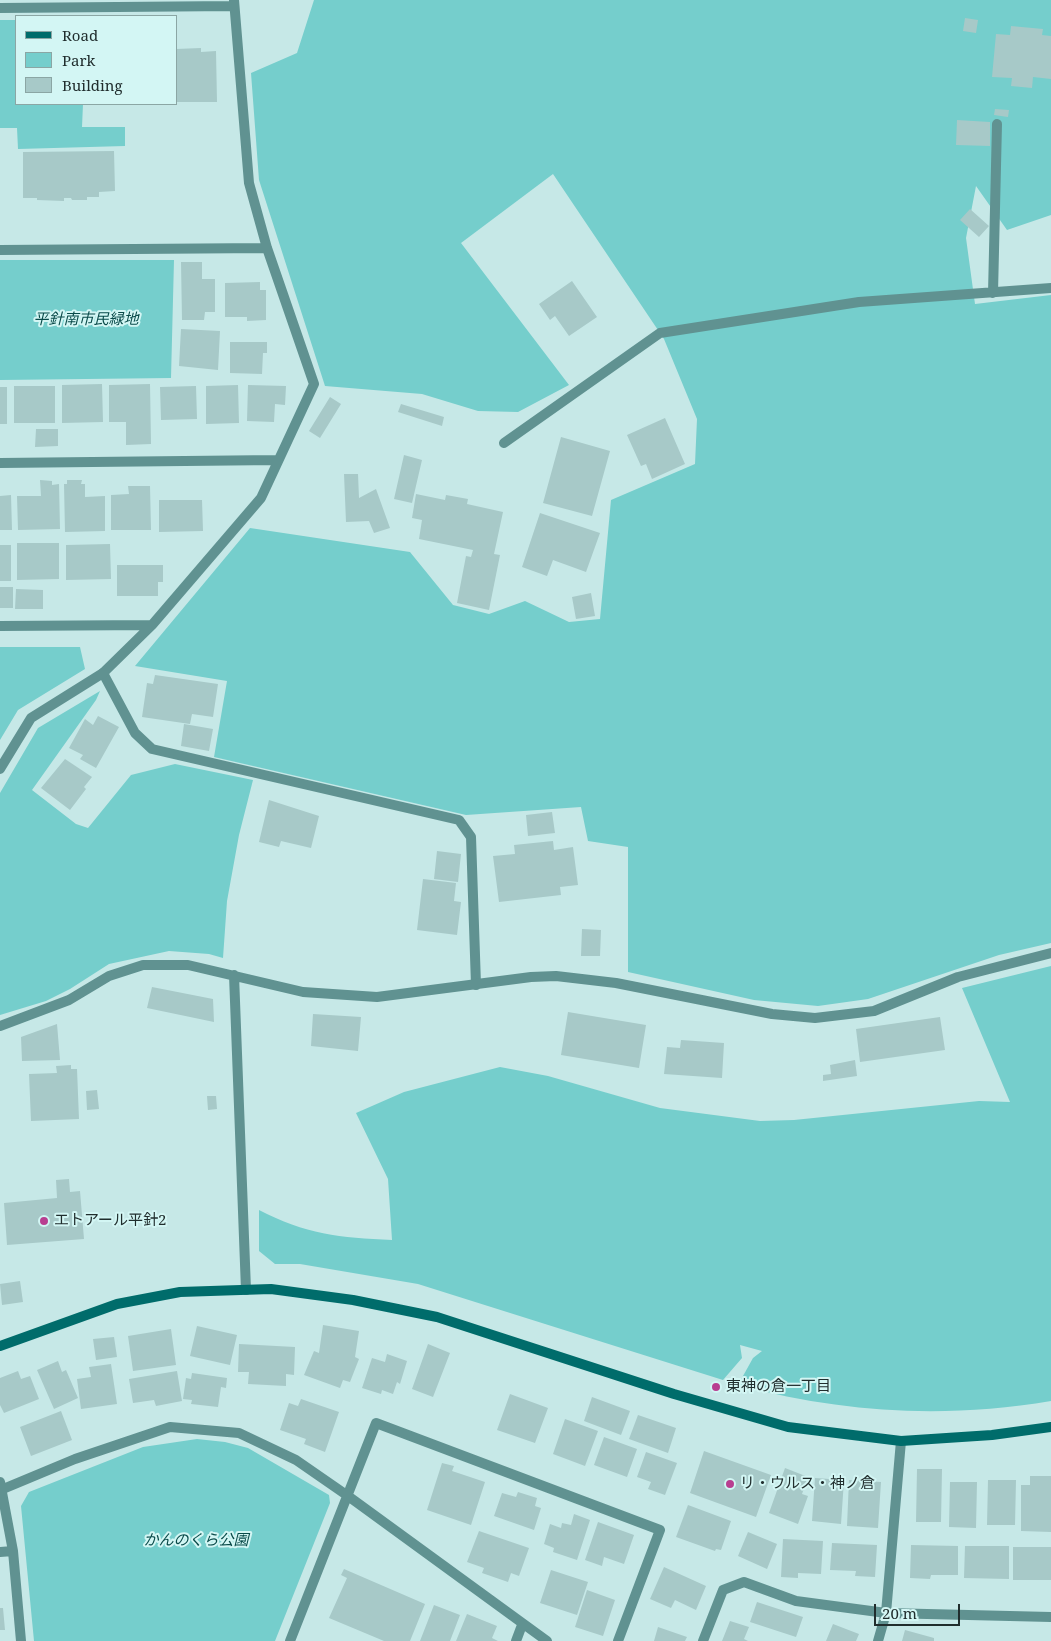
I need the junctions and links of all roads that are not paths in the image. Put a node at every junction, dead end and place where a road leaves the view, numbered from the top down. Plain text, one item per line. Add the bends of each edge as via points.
1 (234, 3) edge
2 (0, 8) edge
3 (997, 124) dead end
4 (267, 248) junction
5 (0, 250) edge
6 (1051, 288) edge
7 (993, 293) junction
8 (504, 443) dead end
9 (277, 460) junction
10 (0, 463) edge
11 (152, 625) junction
12 (0, 626) edge
13 (103, 673) junction
14 (0, 769) edge
15 (1051, 953) edge
16 (234, 974) junction
17 (476, 985) junction
18 (0, 1026) edge
19 (246, 1290) junction
20 (0, 1346) edge
21 (1051, 1427) edge
22 (901, 1442) junction
23 (1, 1485) edge
24 (348, 1496) junction
25 (13, 1550) junction
26 (0, 1552) edge
27 (886, 1613) junction
28 (1051, 1617) edge
29 (522, 1625) junction
30 (21, 1641) edge
31 (290, 1641) edge
32 (516, 1641) edge
33 (547, 1641) edge
34 (618, 1641) edge
35 (703, 1641) edge
36 (878, 1641) edge

1 - 2 street
1 - 4 street via 249,182
3 - 7 street
4 - 5 street
4 - 9 street via 314,384
6 - 7 street
7 - 8 street via 859,302 660,333
9 - 10 street
9 - 11 street via 261,498
11 - 12 street
11 - 13 street
13 - 14 street via 31,718
13 - 17 street via 135,733 152,749 459,820 471,837
15 - 17 street via 958,977 874,1011 815,1018 772,1014 616,983 556,976
16 - 17 street via 303,992 377,997
16 - 18 street via 188,965 143,965 109,976 69,1000
16 - 19 street
19 - 20 street via 180,1292 117,1304
19 - 22 street via 271,1289 354,1300 437,1317 748,1418 788,1427
21 - 22 street
22 - 27 street
23 - 24 street via 170,1427 239,1433 296,1460
23 - 25 street
24 - 29 street
24 - 31 street
24 - 34 street via 376,1423 660,1530
25 - 26 street
25 - 30 street
27 - 28 street
27 - 35 street via 796,1600 744,1582 723,1590
27 - 36 street
29 - 32 street
29 - 33 street

